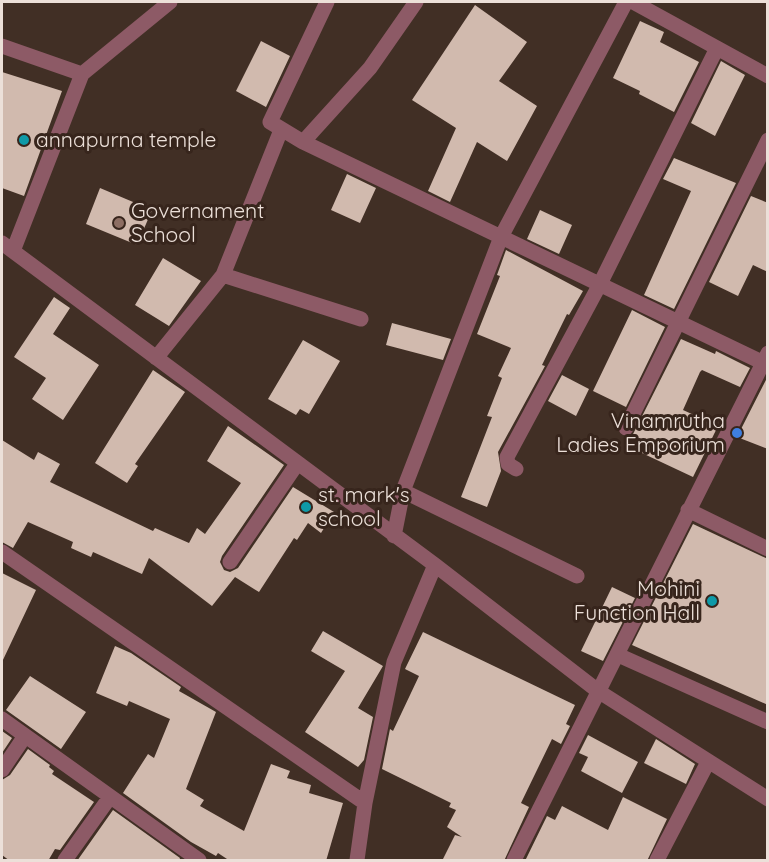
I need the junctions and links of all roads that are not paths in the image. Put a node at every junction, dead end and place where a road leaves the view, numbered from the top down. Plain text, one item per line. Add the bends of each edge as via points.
1 (170, 2) edge
2 (327, 2) edge
3 (416, 2) edge
4 (626, 2) edge
5 (633, 2) edge
6 (2, 46) edge
7 (717, 48) junction
8 (82, 74) junction
9 (768, 76) edge
10 (281, 130) junction
11 (768, 140) edge
12 (303, 142) junction
13 (501, 237) junction
14 (7, 247) edge
15 (223, 275) junction
16 (600, 284) junction
17 (361, 319) dead end
18 (679, 321) junction
19 (156, 358) junction
20 (766, 360) edge
21 (626, 428) dead end
22 (297, 464) junction
23 (516, 469) dead end
24 (403, 491) junction
25 (688, 510) junction
26 (394, 536) junction
27 (768, 549) edge
28 (2, 552) edge
29 (230, 562) dead end
30 (435, 565) junction
31 (577, 576) dead end
32 (618, 655) junction
33 (598, 691) junction
34 (2, 719) edge
35 (768, 722) edge
36 (25, 736) junction
37 (708, 762) junction
38 (2, 770) edge
39 (110, 797) junction
40 (768, 799) edge
41 (365, 803) junction
42 (194, 859) edge
43 (65, 861) edge
44 (357, 861) edge
45 (514, 861) edge
46 (657, 861) edge

1 - 8 street
2 - 10 street via 270,122
3 - 12 street via 370,68
4 - 13 street
5 - 7 street
6 - 8 street
7 - 9 street
7 - 16 street
8 - 14 street
10 - 12 street
10 - 15 street
11 - 18 street
12 - 13 street
13 - 16 street
13 - 24 street
14 - 19 street
15 - 17 street
15 - 19 street
16 - 18 street
16 - 23 street via 507,457 508,464
18 - 20 street
18 - 21 street
19 - 22 street
20 - 25 street
22 - 26 street
22 - 29 street
24 - 26 street
24 - 31 street
25 - 27 street
25 - 32 street
26 - 30 street
28 - 41 street
30 - 33 street
30 - 41 street via 394,662
32 - 33 street
32 - 35 street
33 - 37 street
33 - 45 street
34 - 36 street
36 - 38 street
36 - 39 street
37 - 40 street
37 - 46 street
39 - 42 street
39 - 43 street
41 - 44 street

